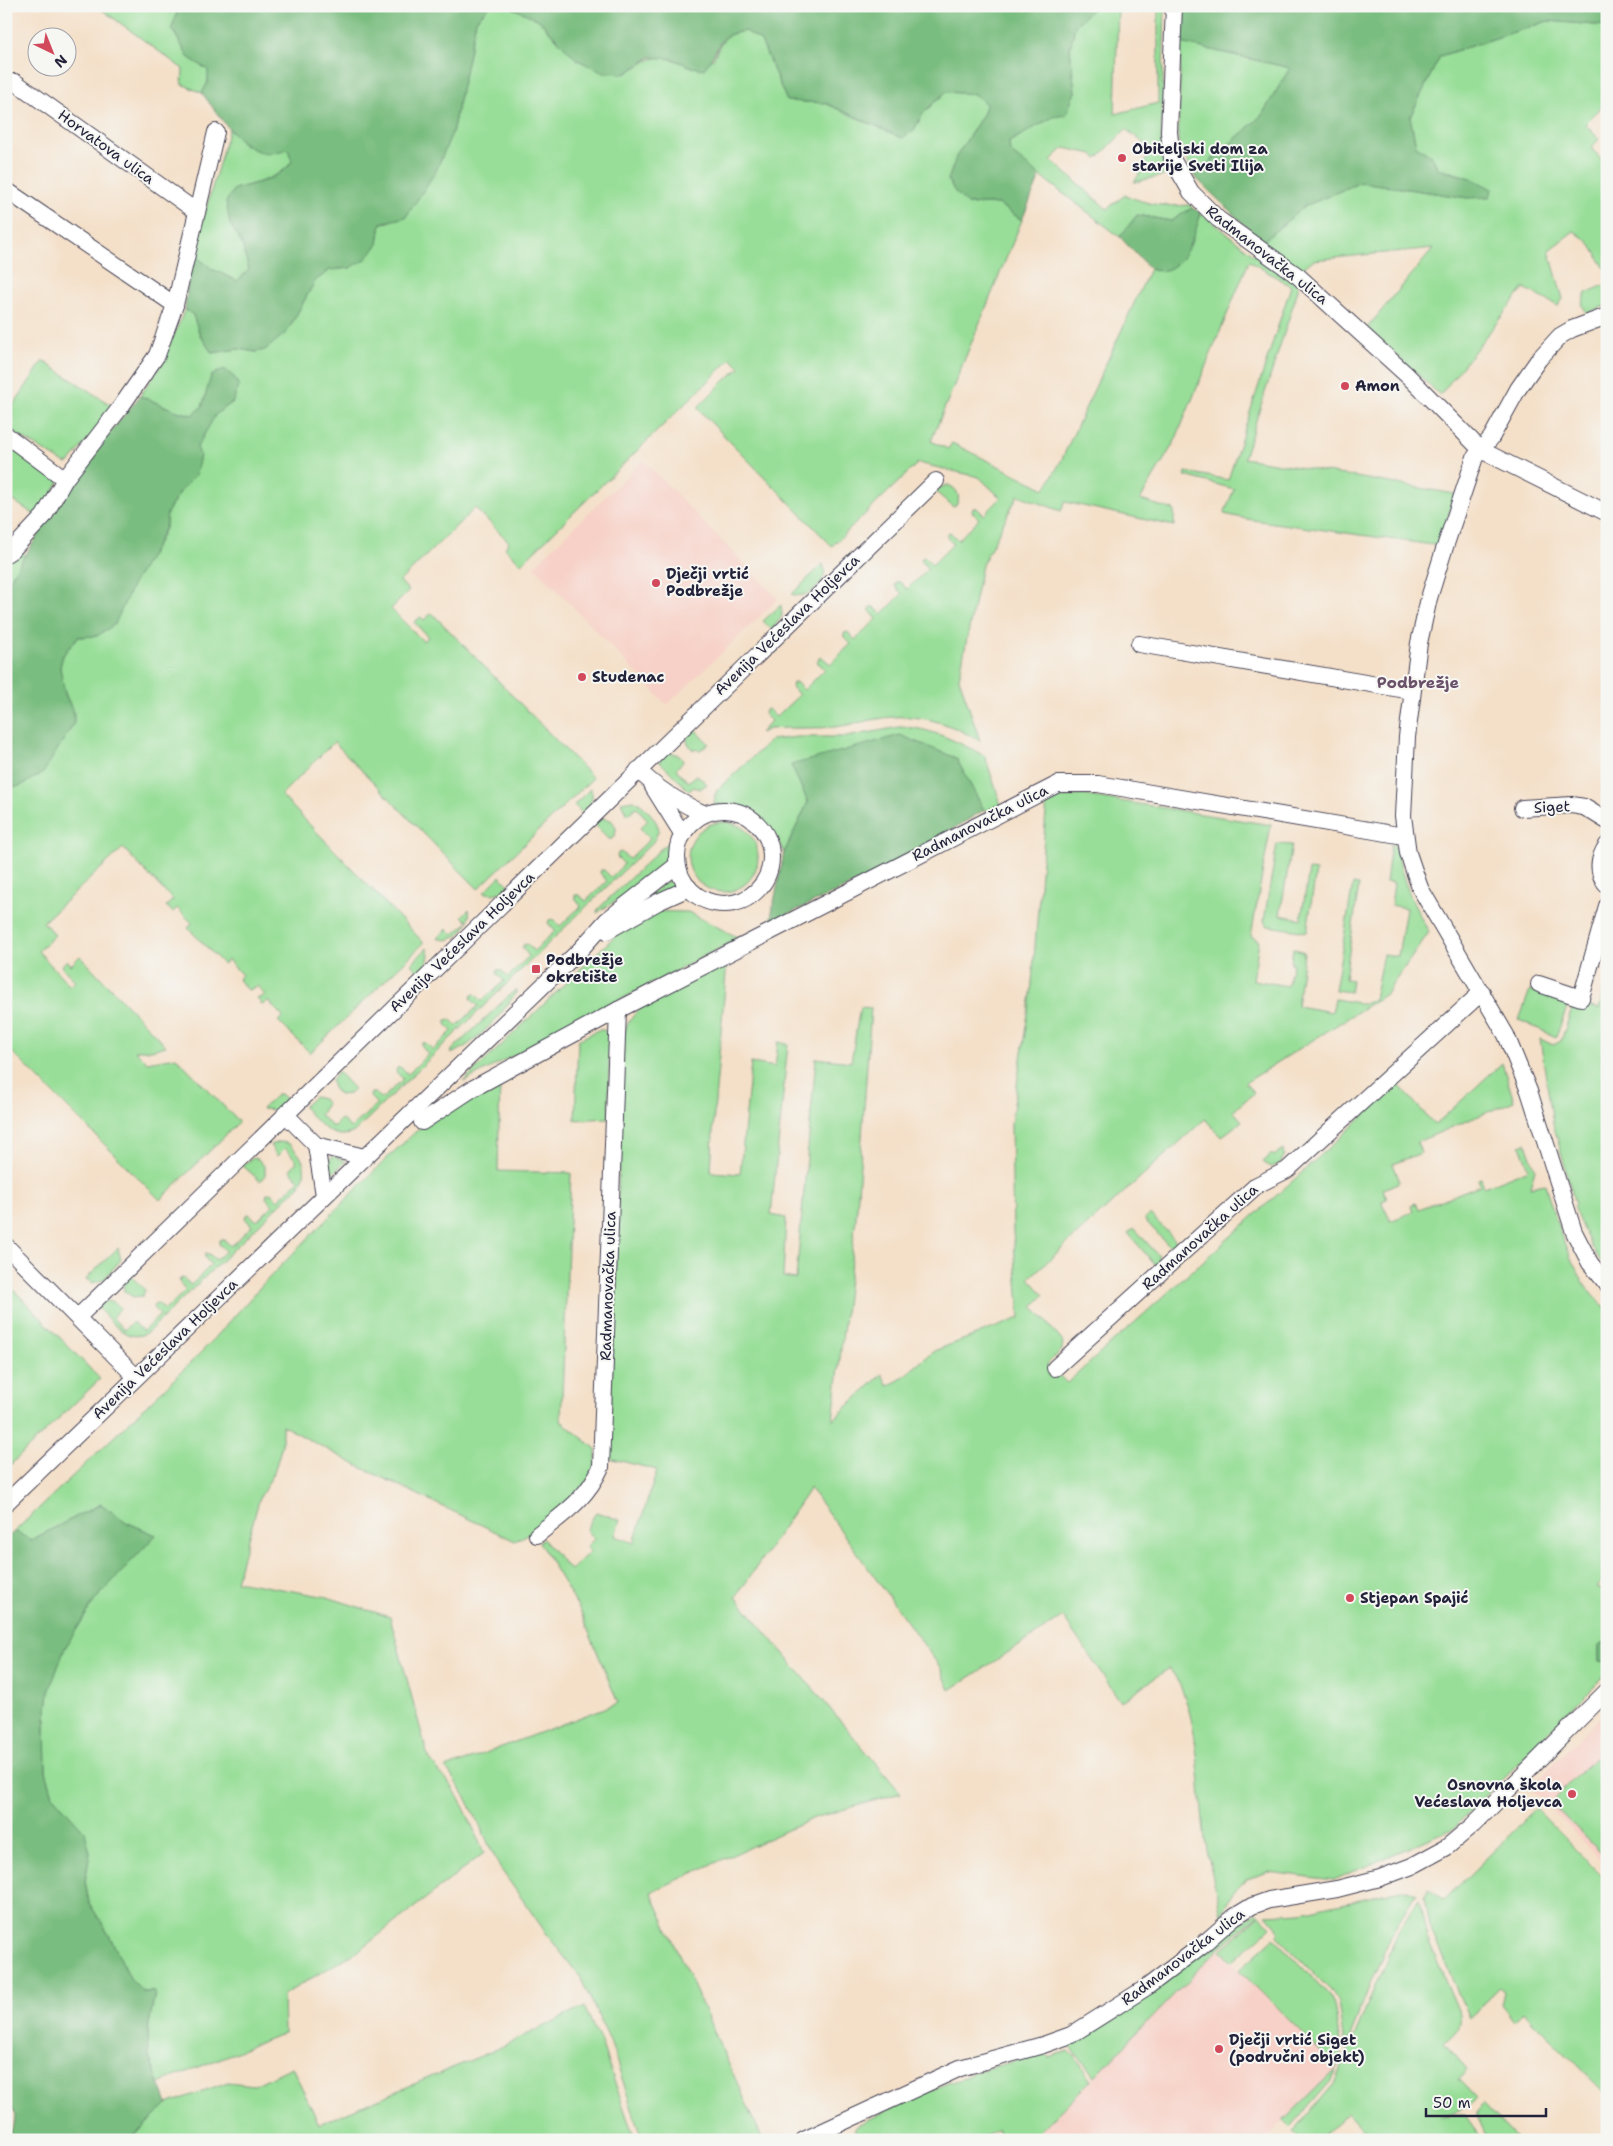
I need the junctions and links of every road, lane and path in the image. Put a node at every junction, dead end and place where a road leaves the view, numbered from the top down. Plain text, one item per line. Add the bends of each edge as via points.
1 (1174, 6) edge
2 (15, 82) dead end
3 (216, 132) dead end
4 (6, 190) edge
5 (197, 212) junction
6 (175, 305) junction
7 (1607, 316) edge
8 (6, 435) edge
9 (1481, 450) junction
10 (65, 479) junction
11 (936, 481) dead end
12 (1607, 513) edge
13 (6, 554) edge
14 (1139, 644) dead end
15 (1412, 691) junction
16 (638, 770) junction
17 (650, 783) junction
18 (1522, 808) dead end
19 (705, 814) junction
20 (1607, 821) edge
21 (682, 835) junction
22 (1404, 836) junction
23 (1607, 845) edge
24 (677, 865) junction
25 (1607, 885) edge
26 (689, 888) junction
27 (1607, 906) edge
28 (580, 950) junction
29 (1539, 984) dead end
30 (1482, 992) junction
31 (618, 1010) junction
32 (285, 1114) junction
33 (422, 1122) dead end
34 (316, 1145) junction
35 (364, 1156) junction
36 (324, 1195) junction
37 (6, 1246) edge
38 (1607, 1284) edge
39 (78, 1317) junction
40 (1055, 1368) dead end
41 (136, 1377) junction
42 (6, 1503) edge
43 (538, 1535) dead end
44 (1607, 1692) edge
45 (804, 2140) edge

1 - 9 street, Radmanovačka ulica via 1169,132 1172,159 1191,192 1218,219 1298,276 1408,376
2 - 5 street, Horvatova ulica
3 - 5 street
4 - 6 street
5 - 6 street
6 - 10 street via 157,356
7 - 9 street via 1572,329 1539,358
8 - 10 street
9 - 12 street, Radmanovačka ulica
9 - 15 street via 1475,457 1429,598
10 - 13 street via 44,516
11 - 16 street, Avenija Većeslava Holjevca
14 - 15 street
15 - 22 street
16 - 17 street
16 - 32 street, Avenija Većeslava Holjevca
17 - 19 street
17 - 21 street
18 - 20 street, Siget via 1584,806
19 - 21 street
19 - 26 street via 721,810 751,818 769,844 771,860 759,888 732,904 708,901
21 - 24 street
22 - 30 street via 1420,888
22 - 31 street, Radmanovačka ulica via 1098,784 1058,784
23 - 25 street via 1599,861 1599,871
24 - 26 street
24 - 28 street, Avenija Većeslava Holjevca via 607,920
26 - 28 street, Avenija Većeslava Holjevca via 614,926
27 - 29 street via 1581,998
28 - 35 street, Avenija Većeslava Holjevca
30 - 38 street via 1506,1034 1529,1091 1574,1232 1590,1263
30 - 40 street, Radmanovačka ulica via 1287,1170 1257,1185
31 - 33 street, Radmanovačka ulica via 472,1089
31 - 43 street, Radmanovačka ulica via 601,1467 579,1502
32 - 34 street
32 - 39 street, Avenija Većeslava Holjevca
34 - 35 street
34 - 36 street
35 - 36 street, Avenija Većeslava Holjevca
36 - 41 street, Avenija Većeslava Holjevca
37 - 39 street
39 - 41 street
41 - 42 street, Avenija Većeslava Holjevca
44 - 45 street, Radmanovačka ulica via 1447,1847 1412,1866 1380,1878 1252,1906 1147,1987 1071,2035 960,2068

